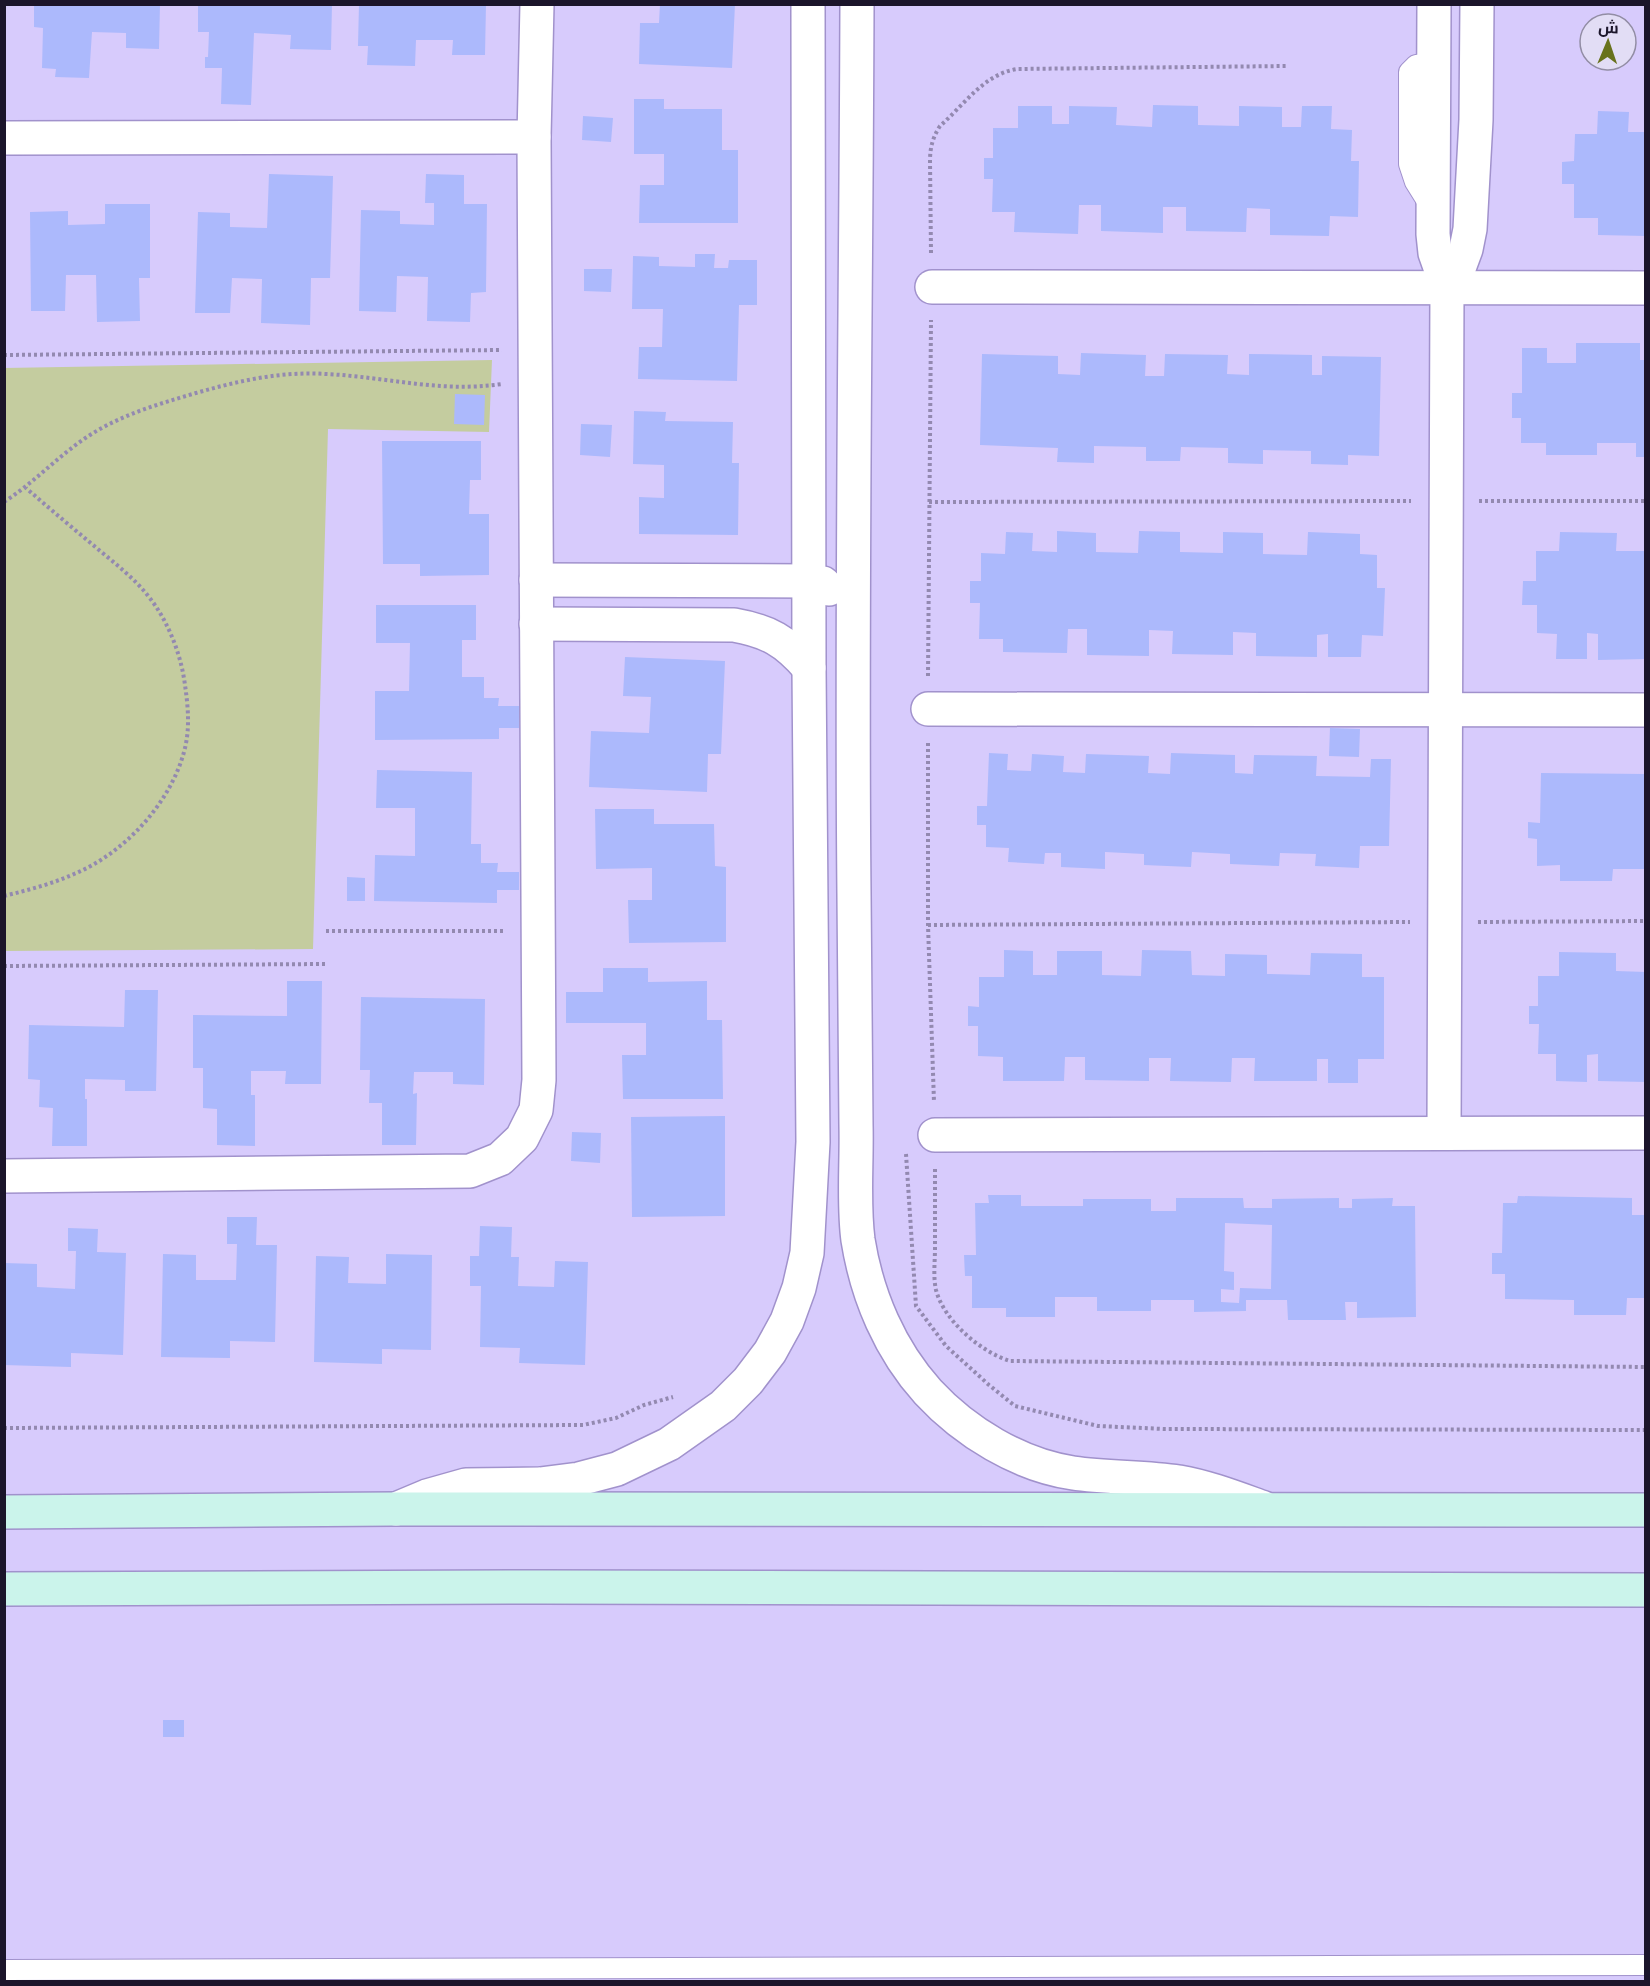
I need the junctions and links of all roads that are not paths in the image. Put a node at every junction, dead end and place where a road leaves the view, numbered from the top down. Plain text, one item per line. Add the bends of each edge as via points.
1 (537, 4) edge
2 (808, 4) edge
3 (857, 4) edge
4 (1434, 4) edge
5 (1477, 4) edge
6 (534, 137) junction
7 (4, 138) edge
8 (932, 287) road end
9 (1447, 287) junction
10 (1646, 288) edge
11 (536, 580) junction
12 (810, 581) junction
13 (536, 624) junction
14 (809, 668) junction
15 (928, 709) road end
16 (1445, 710) junction
17 (1646, 710) edge
18 (853, 806) junction
19 (1444, 1133) junction
20 (1646, 1133) edge
21 (934, 1135) road end
22 (4, 1176) edge
23 (394, 1509) junction
24 (1646, 1510) edge
25 (1275, 1511) junction
26 (4, 1512) edge
27 (4, 1589) edge
28 (1646, 1590) edge
29 (1646, 1965) edge
30 (4, 1970) edge

1 - 6 street
2 - 12 street
3 - 18 street
4 - 9 street via 1432,208 1435,253
5 - 9 street via 1470,228 1459,268
6 - 7 street
6 - 11 street
8 - 9 street
9 - 10 street
9 - 16 street
11 - 12 street
11 - 13 street
12 - 14 street
12 - 18 street via 823,583 831,594 834,770 840,793
13 - 14 street via 734,625 776,638
13 - 22 street via 539,1080 536,1110 522,1138 500,1160 470,1171
14 - 23 street via 813,1142 807,1253 787,1321 770,1352 723,1406 644,1458 579,1479 446,1489
15 - 16 street
16 - 17 street
16 - 19 street
18 - 25 street via 855,1206 866,1276 887,1332 929,1392 956,1418 1012,1454 1068,1473 1207,1488
19 - 20 street
19 - 21 street
23 - 25 main road
23 - 26 main road
24 - 25 main road
27 - 28 main road
29 - 30 lane

